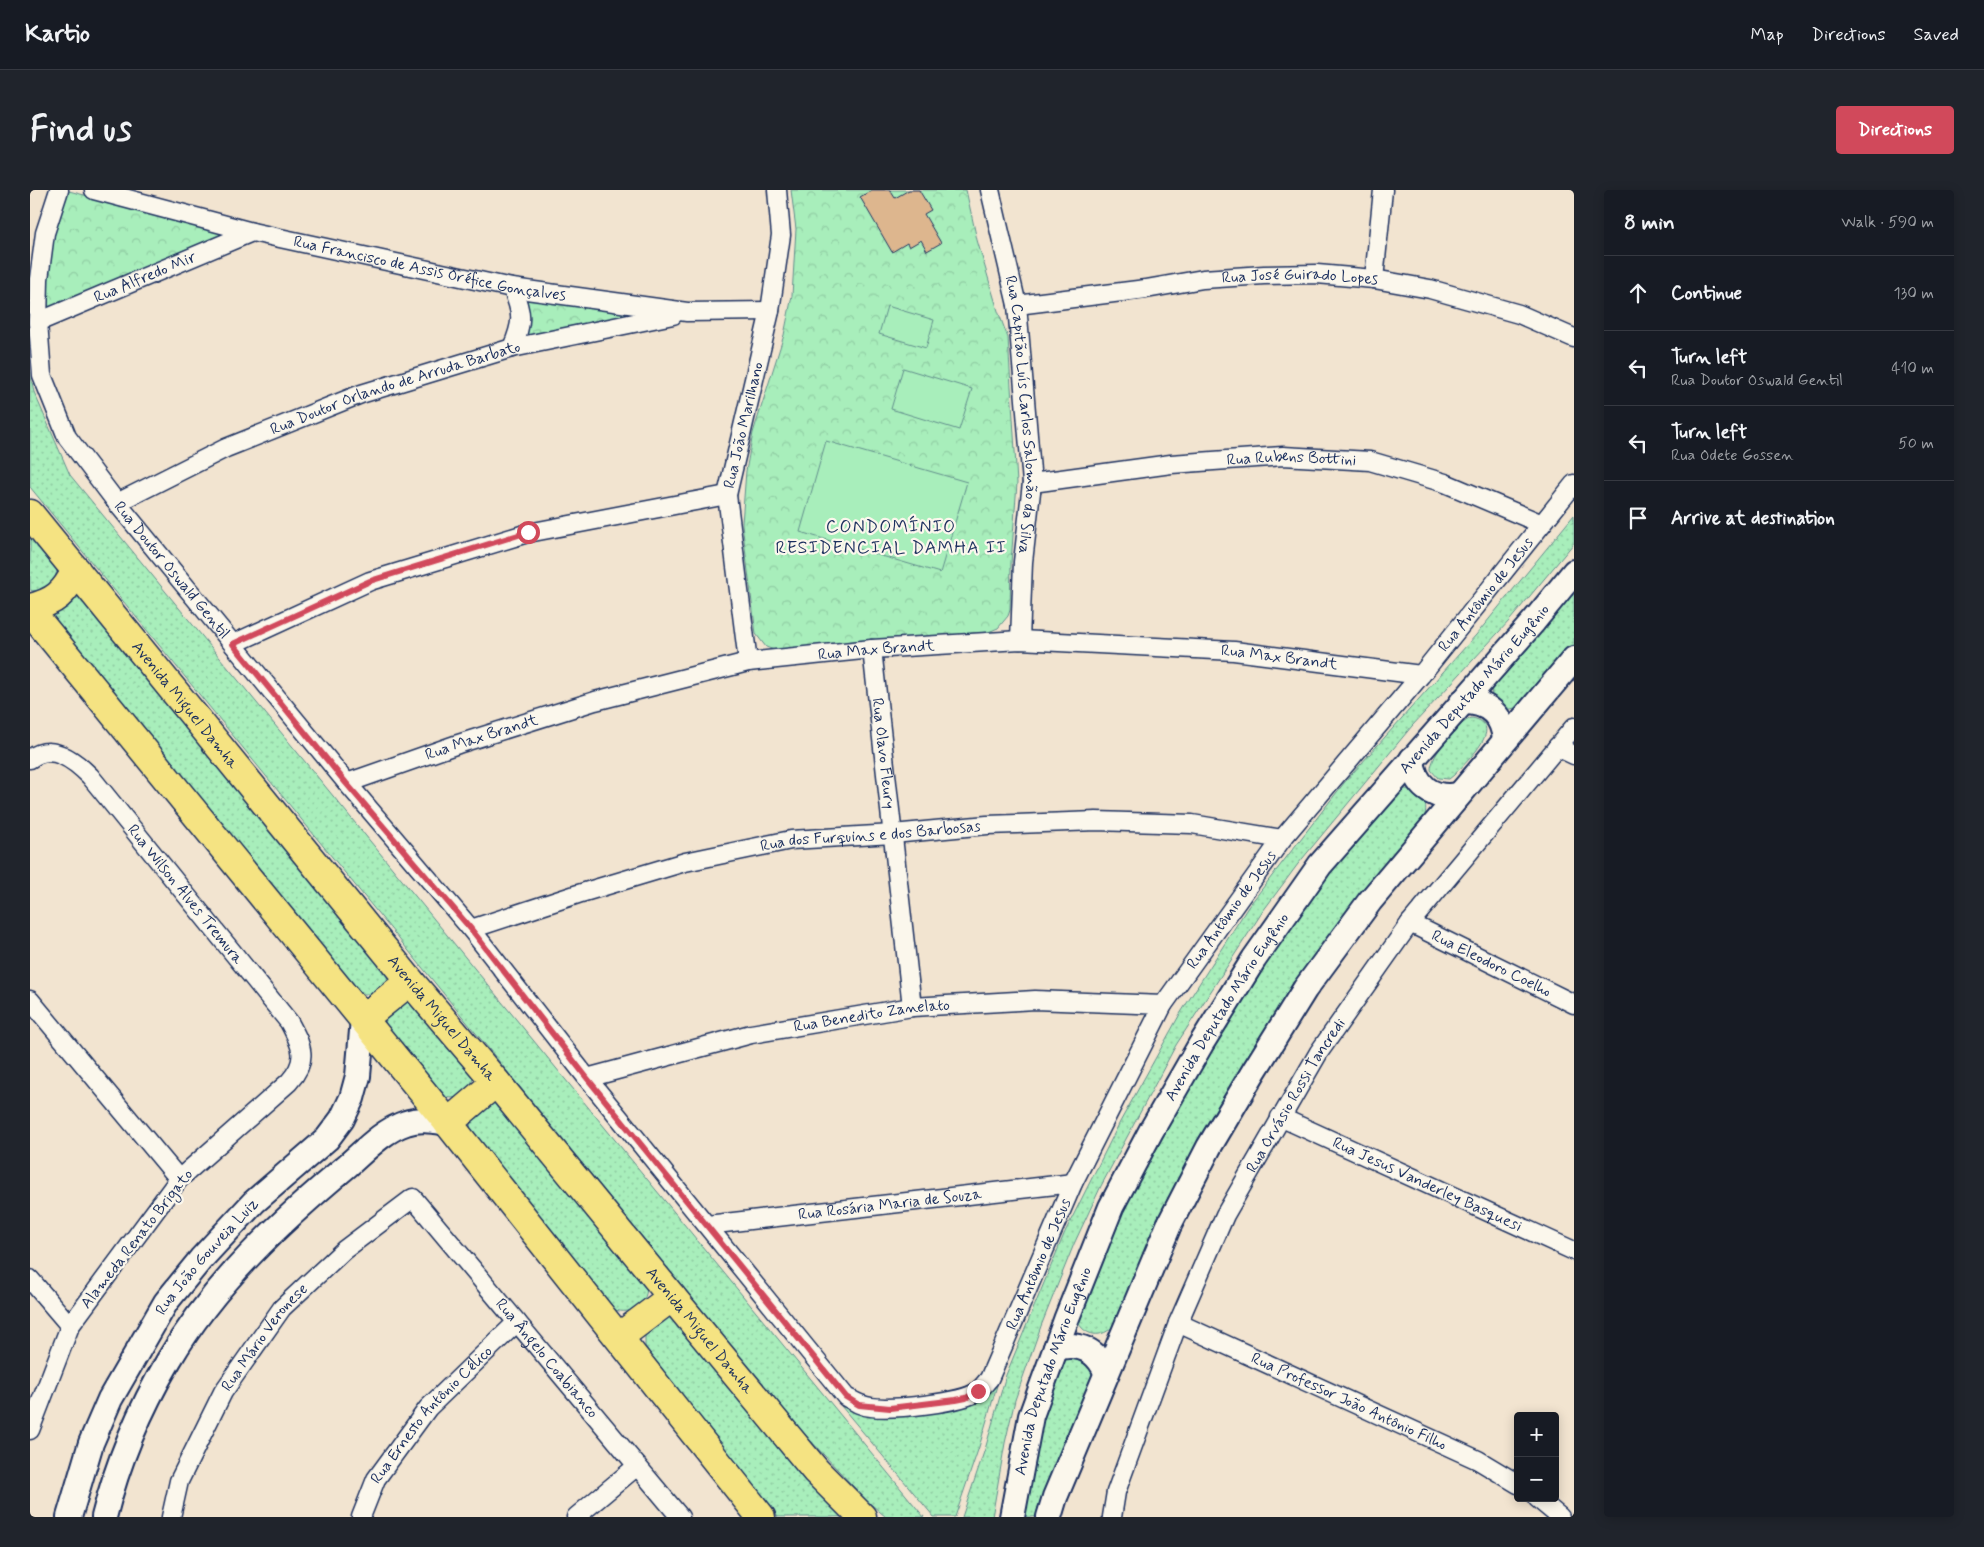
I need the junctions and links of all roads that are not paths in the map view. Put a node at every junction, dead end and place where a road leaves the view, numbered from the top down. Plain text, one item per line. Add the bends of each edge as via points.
1 (59, 190) edge
2 (94, 190) edge
3 (777, 190) edge
4 (990, 190) edge
5 (1383, 190) edge
6 (252, 232) junction
7 (1374, 279) junction
8 (512, 288) junction
9 (1018, 305) junction
10 (770, 311) junction
11 (687, 312) junction
12 (38, 322) junction
13 (1574, 338) edge
14 (512, 348) junction
15 (1032, 483) junction
16 (1574, 484) edge
17 (727, 495) junction
18 (116, 503) junction
19 (30, 514) edge
20 (1542, 524) junction
21 (76, 570) junction
22 (1574, 572) edge
23 (30, 610) edge
24 (1020, 640) junction
25 (233, 644) junction
26 (872, 649) junction
27 (1574, 659) edge
28 (748, 662) junction
29 (1421, 675) junction
30 (1462, 702) junction
31 (1574, 726) edge
32 (1506, 740) junction
33 (1557, 747) junction
34 (1574, 755) edge
35 (30, 759) edge
36 (1412, 759) junction
37 (346, 783) junction
38 (1458, 795) junction
39 (892, 834) junction
40 (1282, 839) junction
41 (1410, 923) junction
42 (471, 929) junction
43 (410, 981) junction
44 (30, 1000) edge
45 (1574, 1004) edge
46 (1163, 1005) junction
47 (912, 1008) junction
48 (363, 1019) junction
49 (302, 1054) joint
50 (587, 1078) junction
51 (496, 1082) junction
52 (1280, 1118) junction
53 (448, 1123) junction
54 (179, 1179) junction
55 (1074, 1183) junction
56 (413, 1198) joint
57 (707, 1225) junction
58 (1574, 1251) edge
59 (30, 1279) edge
60 (672, 1297) junction
61 (1066, 1320) junction
62 (517, 1322) junction
63 (1178, 1323) junction
64 (70, 1326) junction
65 (619, 1338) junction
66 (1118, 1342) junction
67 (1056, 1348) junction
68 (1106, 1372) junction
69 (859, 1405) joint
70 (30, 1430) edge
71 (637, 1466) junction
72 (1514, 1482) edge
73 (1542, 1502) edge
74 (69, 1517) edge
75 (104, 1517) edge
76 (171, 1517) edge
77 (361, 1517) edge
78 (576, 1517) edge
79 (680, 1517) edge
80 (761, 1517) edge
81 (862, 1517) edge
82 (1012, 1517) edge
83 (1049, 1517) edge
84 (1112, 1517) edge
85 (1560, 1517) edge

1 - 12 street, Rua Doutor Oswald Gentil via 45,233
2 - 6 street, Rua Francisco de Assis Oréfice Gonçalves
3 - 10 street, Rua João Marilhano via 781,235
4 - 9 street, Rua Capitão Luís Carlos Salomão da Silva
5 - 7 street
6 - 8 street, Rua Francisco de Assis Oréfice Gonçalves
6 - 12 street, Rua Alfredo Mir
7 - 9 street, Rua José Guirado Lopes via 1264,274 1203,279
7 - 13 street, Rua José Guirado Lopes via 1430,289 1519,314
8 - 11 street, Rua Francisco de Assis Oréfice Gonçalves
8 - 14 street via 520,308 520,329
9 - 15 street, Rua Capitão Luís Carlos Salomão da Silva
10 - 11 street, Rua Francisco de Assis Oréfice Gonçalves
10 - 17 street, Rua João Marilhano
11 - 14 street, Rua Doutor Orlando de Arruda Barbato
12 - 18 street, Rua Doutor Oswald Gentil via 42,375 67,437
14 - 18 street, Rua Doutor Orlando de Arruda Barbato via 361,394 226,448
15 - 20 street, Rua Rubens Bottini via 1171,464 1283,456 1370,461 1445,483
15 - 24 street, Rua Capitão Luís Carlos Salomão da Silva via 1023,562
16 - 20 street, Rua Antômio de Jesus
17 - 25 street via 528,532 370,581
17 - 28 street, Rua João Marilhano
18 - 25 street, Rua Doutor Oswald Gentil
19 - 21 main road, Avenida Miguel Damha
20 - 29 street, Rua Antômio de Jesus
21 - 23 main road via 58,597
21 - 43 main road, Avenida Miguel Damha
22 - 30 street, Avenida Deputado Mário Eugênio
23 - 48 main road
24 - 26 street, Rua Max Brandt
24 - 29 street, Rua Max Brandt via 1234,651
25 - 37 street, Rua Doutor Oswald Gentil
26 - 28 street, Rua Max Brandt
26 - 39 street, Rua Olavo Fleury
27 - 32 street
28 - 37 street, Rua Max Brandt via 595,701
29 - 40 street, Rua Antômio de Jesus
30 - 32 street via 1479,703 1493,712 1502,724
30 - 36 street, Avenida Deputado Mário Eugênio
31 - 33 street, Rua Orvásio Rossi Tancredi
32 - 38 street
33 - 34 street
33 - 41 street, Rua Orvásio Rossi Tancredi
35 - 49 street, Rua Wilson Alves Tremura via 50,751 78,763 90,776 289,1022
36 - 38 street via 1415,776 1425,789 1441,796
36 - 61 street, Avenida Deputado Mário Eugênio via 1320,865 1254,959 1207,1035 1111,1207
37 - 42 street, Rua Doutor Oswald Gentil
38 - 66 street via 1370,901 1305,989 1254,1070 1168,1225
39 - 40 street, Rua dos Furquins e dos Barbosas via 987,825 1096,821 1192,824
39 - 42 street, Rua dos Furquins e dos Barbosas via 791,840 685,862
39 - 47 street, Rua Olavo Fleury
40 - 46 street, Rua Antômio de Jesus
41 - 45 street, Rua Eleodoro Coelho
41 - 52 street, Rua Orvásio Rossi Tancredi via 1319,1052
42 - 50 street, Rua Doutor Oswald Gentil
43 - 48 main road
43 - 51 main road, Avenida Miguel Damha
44 - 54 street
46 - 47 street, Rua Benedito Zanelato via 1036,1000
46 - 55 street, Rua Antômio de Jesus
47 - 50 street, Rua Benedito Zanelato via 751,1034
48 - 53 main road
48 - 74 street, Rua João Gouveia Luiz via 358,1076 342,1119 327,1139 254,1202 166,1302 110,1399 91,1444
49 - 54 street, Alameda Renato Brigato via 301,1067 288,1082
50 - 57 street, Rua Doutor Oswald Gentil
51 - 53 main road
51 - 60 main road, Avenida Miguel Damha
52 - 58 street, Rua Jesus Vanderley Basquesi
52 - 63 street, Rua Orvásio Rossi Tancredi via 1225,1215
53 - 65 main road
53 - 75 street, Rua João Gouveia Luiz via 415,1120 386,1134 279,1225 228,1280 196,1318 142,1410
54 - 64 street, Alameda Renato Brigato
55 - 57 street, Rua Rosária Maria de Souza
55 - 69 street, Rua Antômio de Jesus via 989,1379 978,1391 956,1400 890,1408
56 - 62 street, Rua Ângelo Coabianco
56 - 76 street, Rua Mário Veronese via 344,1250 282,1308 223,1392 180,1481
57 - 69 street, Rua Doutor Oswald Gentil via 846,1397
59 - 64 street
60 - 65 main road
60 - 81 main road, Avenida Miguel Damha via 816,1471
61 - 66 street via 1075,1333 1089,1341
61 - 67 street, Avenida Deputado Mário Eugênio
62 - 71 street, Rua Ângelo Coabianco
62 - 77 street, Rua Ernesto Antônio Célico via 428,1408 376,1480
63 - 72 street, Rua Professor João Antônio Filho via 1478,1460
63 - 84 street, Rua Orvásio Rossi Tancredi via 1116,1492
64 - 70 street, Alameda Renato Brigato
65 - 80 main road
66 - 68 street
67 - 68 street via 1072,1345 1088,1350 1099,1359
67 - 82 street, Avenida Deputado Mário Eugênio via 1031,1416
68 - 83 street
71 - 78 street
71 - 79 street, Rua Ângelo Coabianco
73 - 85 street

